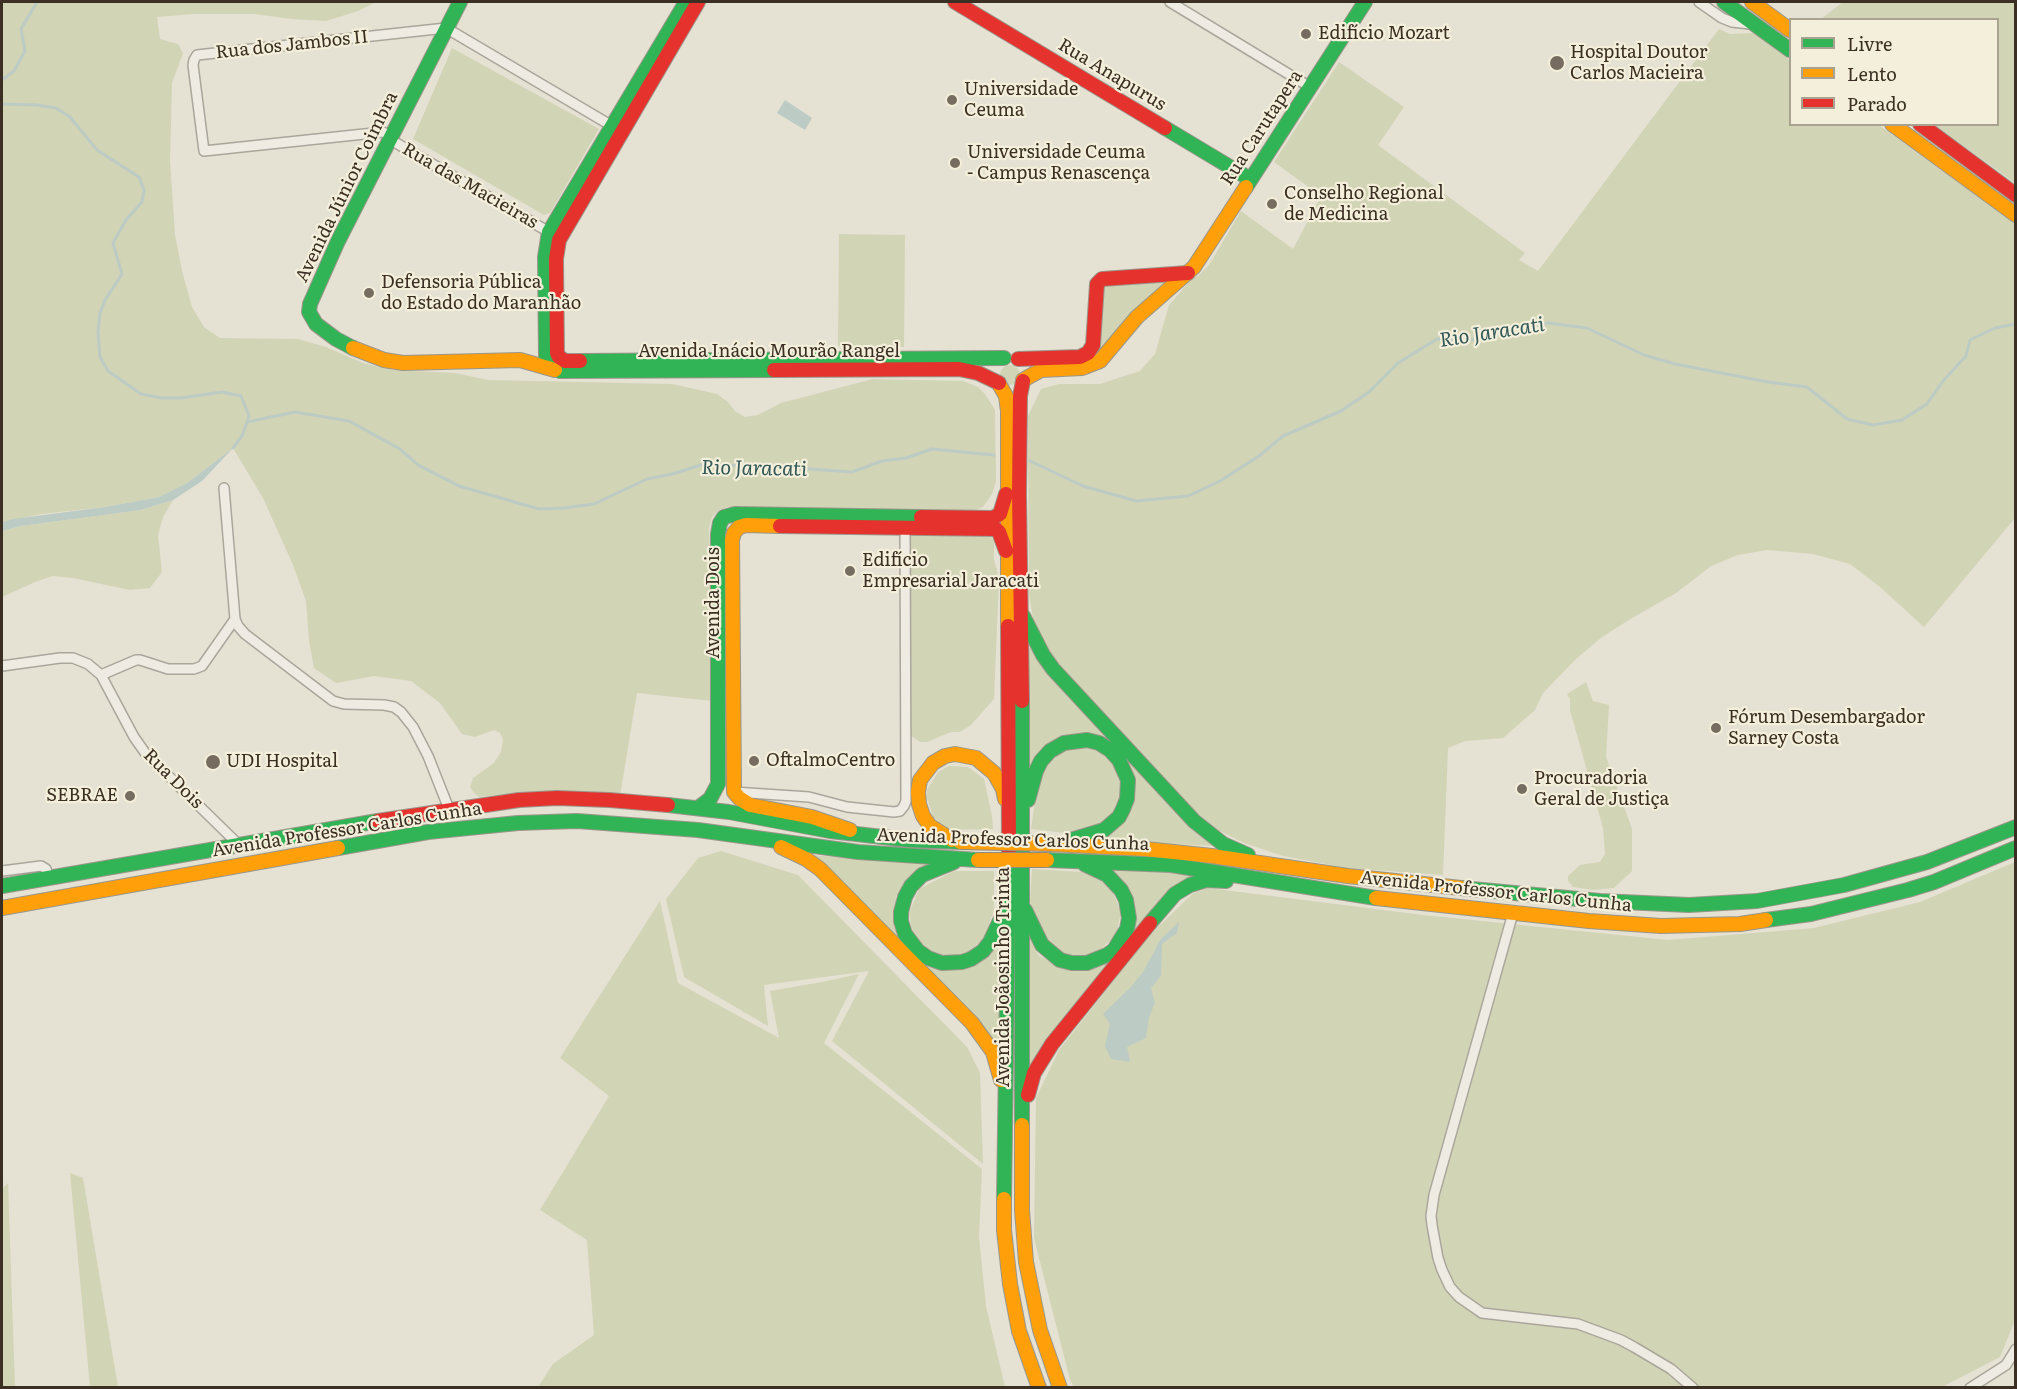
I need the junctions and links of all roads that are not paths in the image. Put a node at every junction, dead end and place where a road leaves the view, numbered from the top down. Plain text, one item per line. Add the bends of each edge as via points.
1 (460, 2) edge
2 (686, 2) edge
3 (698, 2) edge
4 (955, 2) edge
5 (1170, 2) edge
6 (1365, 2) edge
7 (1699, 2) edge
8 (1724, 2) edge
9 (1752, 2) edge
10 (1755, 25) junction
11 (446, 28) junction
12 (1789, 29) edge
13 (1789, 49) edge
14 (1310, 87) junction
15 (612, 126) junction
16 (1895, 126) edge
17 (1923, 126) edge
18 (391, 140) junction
19 (1250, 179) junction
20 (2016, 195) edge
21 (2016, 215) edge
22 (549, 232) junction
23 (1188, 273) junction
24 (1011, 358) junction
25 (561, 366) junction
26 (1023, 381) junction
27 (999, 384) junction
28 (1008, 487) junction
29 (224, 488) dead end
30 (905, 527) junction
31 (1008, 557) junction
32 (1021, 610) junction
33 (235, 619) junction
34 (718, 637) junction
35 (732, 637) junction
36 (2, 666) edge
37 (101, 675) junction
38 (734, 792) junction
39 (698, 808) junction
40 (449, 809) junction
41 (766, 809) junction
42 (747, 815) junction
43 (1023, 818) junction
44 (1009, 826) junction
45 (2016, 827) edge
46 (2016, 832) edge
47 (866, 835) junction
48 (758, 838) junction
49 (1983, 841) junction
50 (960, 842) junction
51 (238, 844) junction
52 (1054, 844) junction
53 (2013, 850) edge
54 (974, 860) junction
55 (1049, 860) junction
56 (1288, 867) junction
57 (2, 871) edge
58 (49, 877) junction
59 (1934, 882) junction
60 (1295, 885) junction
61 (2, 886) edge
62 (1015, 899) junction
63 (2, 908) edge
64 (1513, 913) junction
65 (1006, 1108) junction
66 (1022, 1124) junction
67 (2016, 1349) edge
68 (1039, 1388) edge
69 (1060, 1388) edge
70 (1694, 1388) edge
71 (1970, 1388) edge

1 - 11 main road, Avenida Júnior Coimbra
2 - 15 main road
3 - 25 main road via 559,240 557,353
4 - 19 main road, Rua Anapurus
5 - 14 street
6 - 14 main road, Rua Carutapera
7 - 10 street via 1726,20
8 - 10 main road
9 - 12 main road
10 - 13 main road
11 - 15 street
11 - 18 main road, Avenida Júnior Coimbra
11 - 18 street, Rua dos Jambos II via 197,55 194,60 204,151 380,132
14 - 19 main road, Rua Carutapera
15 - 22 main road
16 - 21 main road
17 - 20 main road
18 - 22 street, Rua das Macieiras
18 - 25 main road, Avenida Júnior Coimbra via 318,284 309,308 313,319 348,346 393,362 520,360
19 - 23 main road, Rua Carutapera
22 - 25 main road via 545,257 546,356 549,365
23 - 24 main road, Avenida Inácio Mourão Rangel via 1102,279 1097,284 1091,351 1080,357
23 - 26 main road via 1137,317 1100,361 1082,368 1041,370
24 - 25 main road, Avenida Inácio Mourão Rangel
24 - 26 main road via 1023,364
24 - 27 main road via 995,367 994,376
25 - 27 main road, Avenida Inácio Mourão Rangel via 959,369
26 - 27 main road via 1012,388
26 - 32 main road, Avenida Joãosinho Trinta
27 - 28 main road, Avenida Joãosinho Trinta via 1007,403
28 - 31 main road, Avenida Joãosinho Trinta
28 - 34 main road, Avenida Dois via 1000,514 993,518 727,515 718,534
29 - 33 street
30 - 31 main road, Avenida Dois via 996,529
30 - 35 main road, Avenida Dois via 739,527 732,540
30 - 38 street via 905,803 900,811 847,807 809,797
31 - 44 main road, Avenida Joãosinho Trinta
32 - 43 main road, Avenida Joãosinho Trinta
32 - 56 main road via 1053,669 1194,821 1234,850
33 - 37 street via 202,666 168,669 136,660
33 - 40 street via 245,634 333,701 384,705 400,712 428,756
34 - 35 main road
34 - 39 main road, Avenida Dois via 718,784 710,799
35 - 38 main road, Avenida Dois
36 - 37 street via 73,658
37 - 51 street, Rua Dois via 146,754
38 - 41 main road via 744,802
39 - 40 main road, Avenida Professor Carlos Cunha via 556,798
39 - 42 main road, Avenida Professor Carlos Cunha
40 - 51 main road, Avenida Professor Carlos Cunha
41 - 42 main road
41 - 47 main road via 821,819
42 - 47 main road, Avenida Professor Carlos Cunha
43 - 52 main road via 1036,771 1050,750 1064,743 1087,740 1110,750 1128,780 1127,799 1119,818 1104,830
43 - 62 main road, Avenida Joãosinho Trinta
44 - 50 main road via 1003,789 994,773 976,758 945,756 924,774 918,786 919,804 930,826
44 - 62 main road, Avenida Joãosinho Trinta
45 - 49 main road, Avenida Professor Carlos Cunha
46 - 53 main road via 2007,838
47 - 50 main road, Avenida Professor Carlos Cunha
48 - 54 main road, Avenida Professor Carlos Cunha via 858,852
48 - 63 main road, Avenida Professor Carlos Cunha via 642,824 518,823 469,827
48 - 65 main road via 790,850 820,869 972,1023 998,1064
49 - 56 main road, Avenida Professor Carlos Cunha via 1881,876 1820,890 1757,901 1689,905 1452,887
49 - 59 main road via 1983,857 1944,872
50 - 52 main road, Avenida Professor Carlos Cunha, bridge
51 - 58 main road, Avenida Professor Carlos Cunha
52 - 56 main road, Avenida Professor Carlos Cunha via 1145,849
53 - 59 main road, Avenida Professor Carlos Cunha
54 - 55 main road, Avenida Professor Carlos Cunha, bridge
54 - 62 main road via 929,871 908,891 901,921 918,951 942,963 962,962 976,956 992,939
55 - 60 main road, Avenida Professor Carlos Cunha via 1171,865
55 - 62 main road via 1090,866 1107,875 1121,890 1129,918 1114,950 1087,963 1060,960 1042,945
57 - 58 street via 39,865
58 - 61 main road, Avenida Professor Carlos Cunha
59 - 64 main road, Avenida Professor Carlos Cunha via 1811,914 1740,924 1661,926
60 - 64 main road, Avenida Professor Carlos Cunha
60 - 66 main road via 1206,880 1175,894 1043,1056 1031,1080
62 - 65 main road, Avenida Joãosinho Trinta
62 - 66 main road, Avenida Joãosinho Trinta
64 - 70 street via 1434,1196 1431,1216 1442,1270 1459,1297 1482,1313 1578,1324 1628,1343
65 - 68 main road, Avenida Joãosinho Trinta via 1004,1230 1010,1284 1019,1331
66 - 69 main road, Avenida Joãosinho Trinta via 1026,1262 1040,1330
67 - 71 street via 2006,1365

